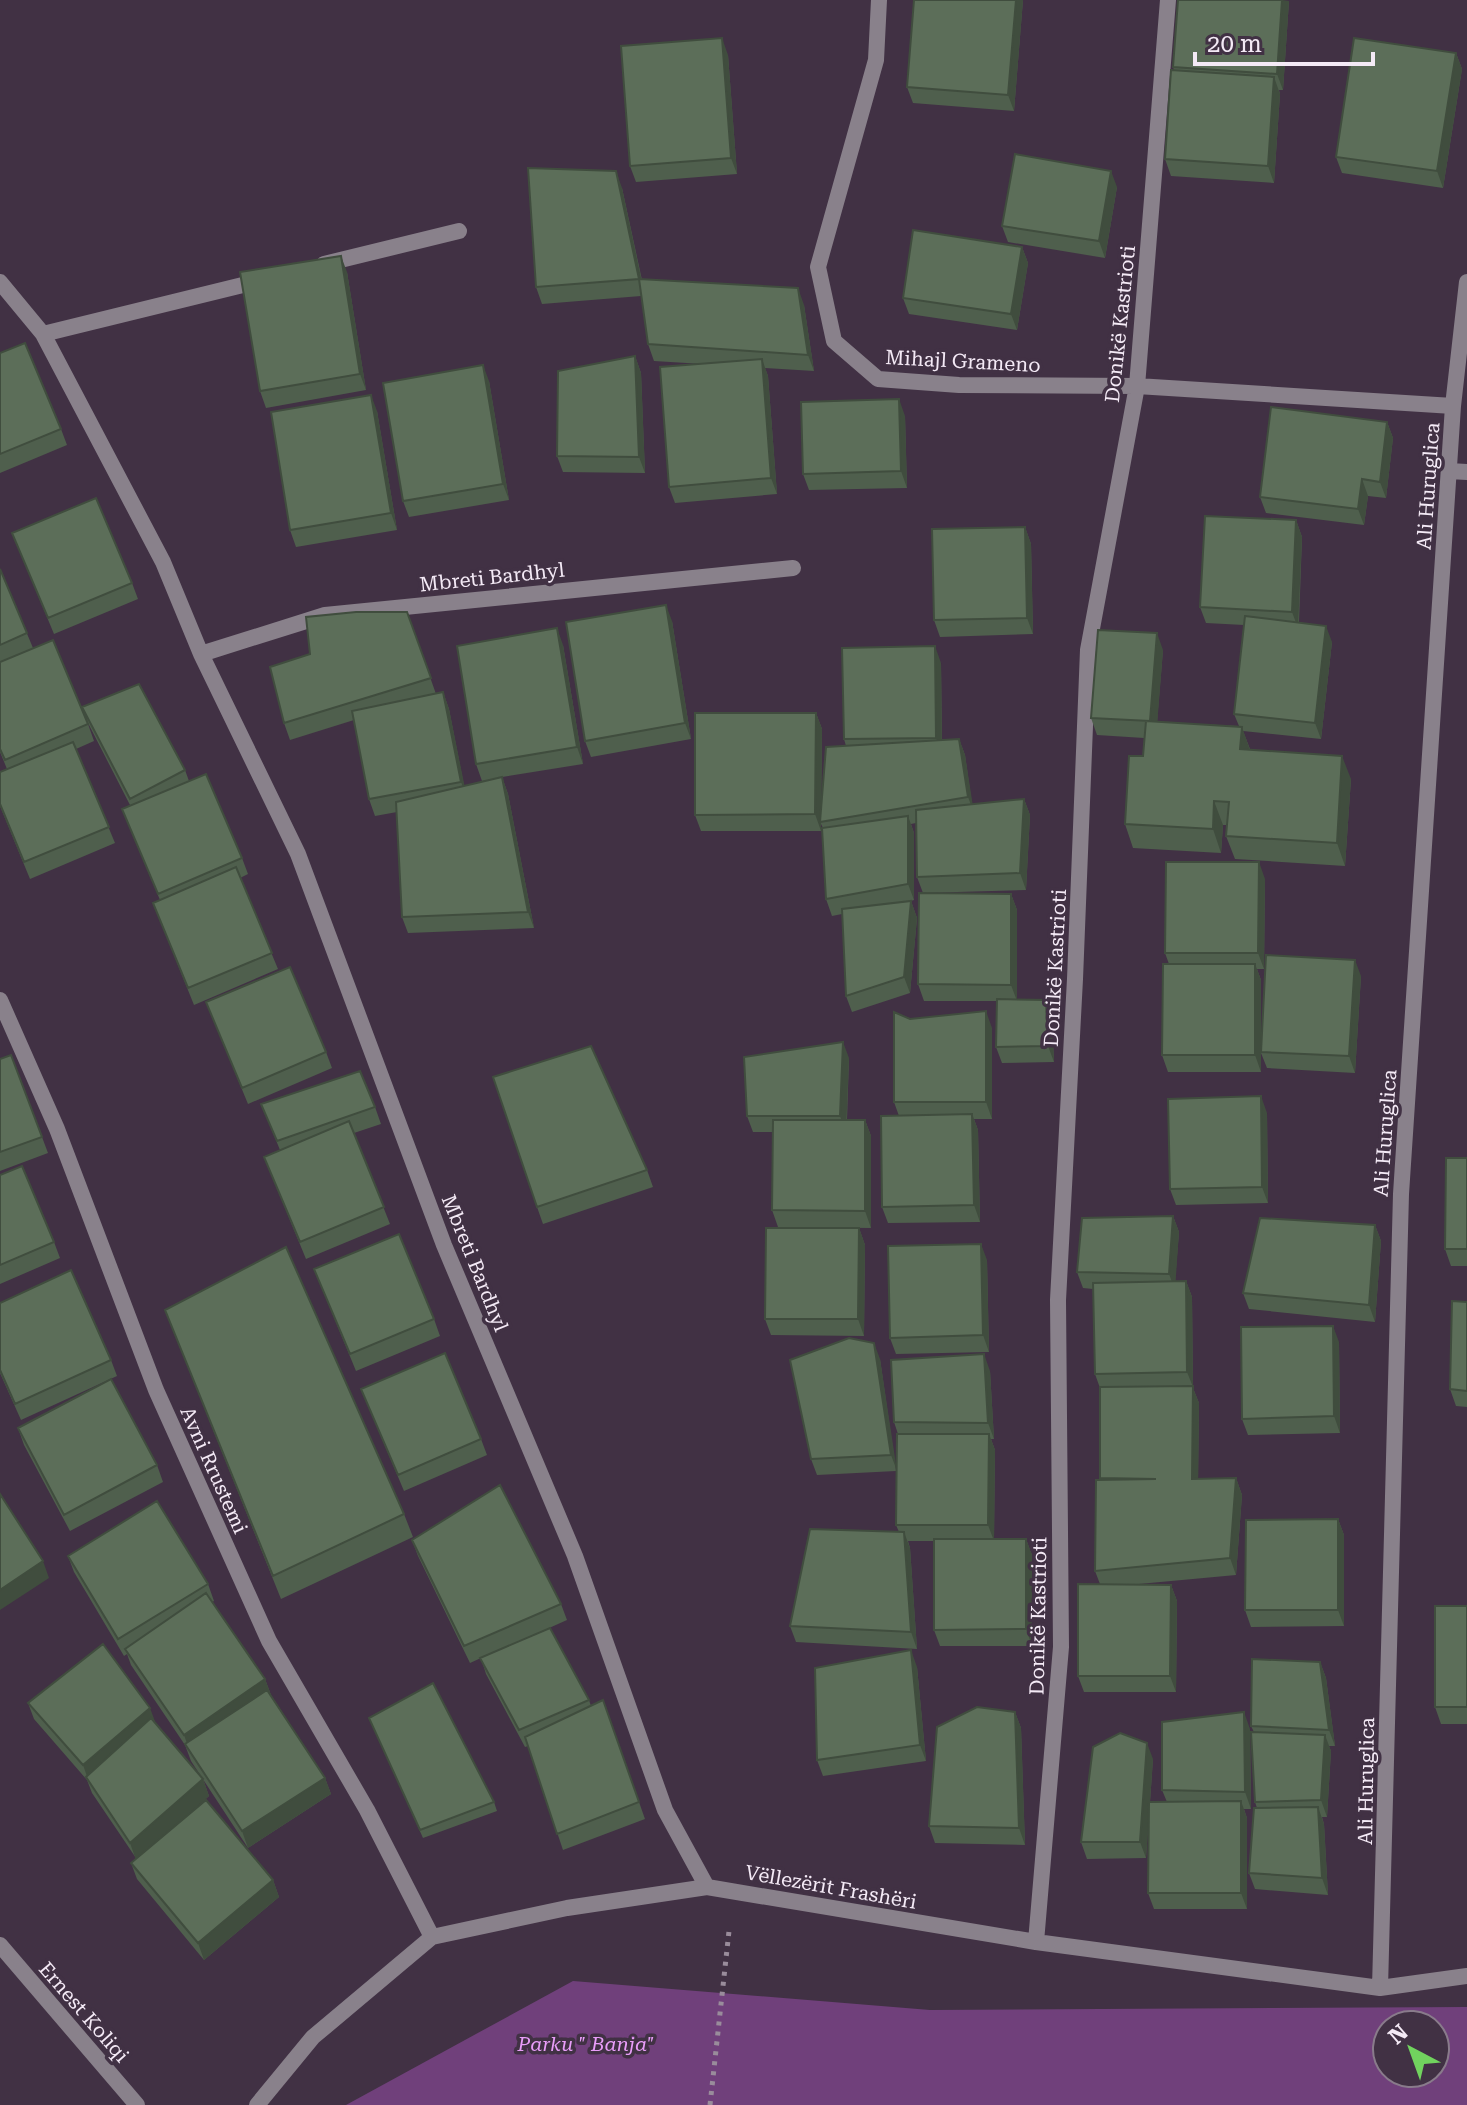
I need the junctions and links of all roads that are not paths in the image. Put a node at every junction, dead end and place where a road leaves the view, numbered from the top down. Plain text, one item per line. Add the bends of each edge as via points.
1 (879, 0) edge
2 (1168, 0) edge
3 (459, 231) dead end
4 (305, 269) edge
5 (274, 277) edge
6 (0, 282) edge
7 (1467, 282) edge
8 (43, 334) junction
9 (1137, 386) junction
10 (1453, 406) junction
11 (1449, 471) junction
12 (1467, 472) edge
13 (793, 568) dead end
14 (201, 654) junction
15 (0, 1000) edge
16 (707, 1887) junction
17 (432, 1937) junction
18 (1036, 1942) junction
19 (0, 1945) edge
20 (1467, 1976) edge
21 (1380, 1988) junction
22 (137, 2105) edge
23 (257, 2105) edge

1 - 9 street, Mihajl Grameno via 876,60 818,267 834,341 878,379
2 - 9 street, Donikë Kastrioti
3 - 4 street
5 - 8 street
6 - 8 street, Mbreti Bardhyl
7 - 10 street, Ali Huruglica
8 - 14 street, Mbreti Bardhyl via 163,562
9 - 10 street, Mihajl Grameno
9 - 18 street, Donikë Kastrioti via 1088,650 1058,1300 1061,1647
10 - 11 street, Ali Huruglica
11 - 12 street
11 - 21 street, Ali Huruglica via 1401,1194
13 - 14 street, Mbreti Bardhyl via 325,615
14 - 16 street, Mbreti Bardhyl via 298,854 444,1245 575,1556 665,1810
15 - 17 street, Avni Rrustemi via 57,1129 156,1390 269,1641 367,1810
16 - 17 street, Vëllezërit Frashëri via 567,1908
16 - 18 street, Vëllezërit Frashëri
17 - 23 street, Vëllezërit Frashëri via 313,2037
18 - 21 street, Vëllezërit Frashëri
19 - 22 street, Ernest Koliqi
20 - 21 street, Vëllezërit Frashëri

